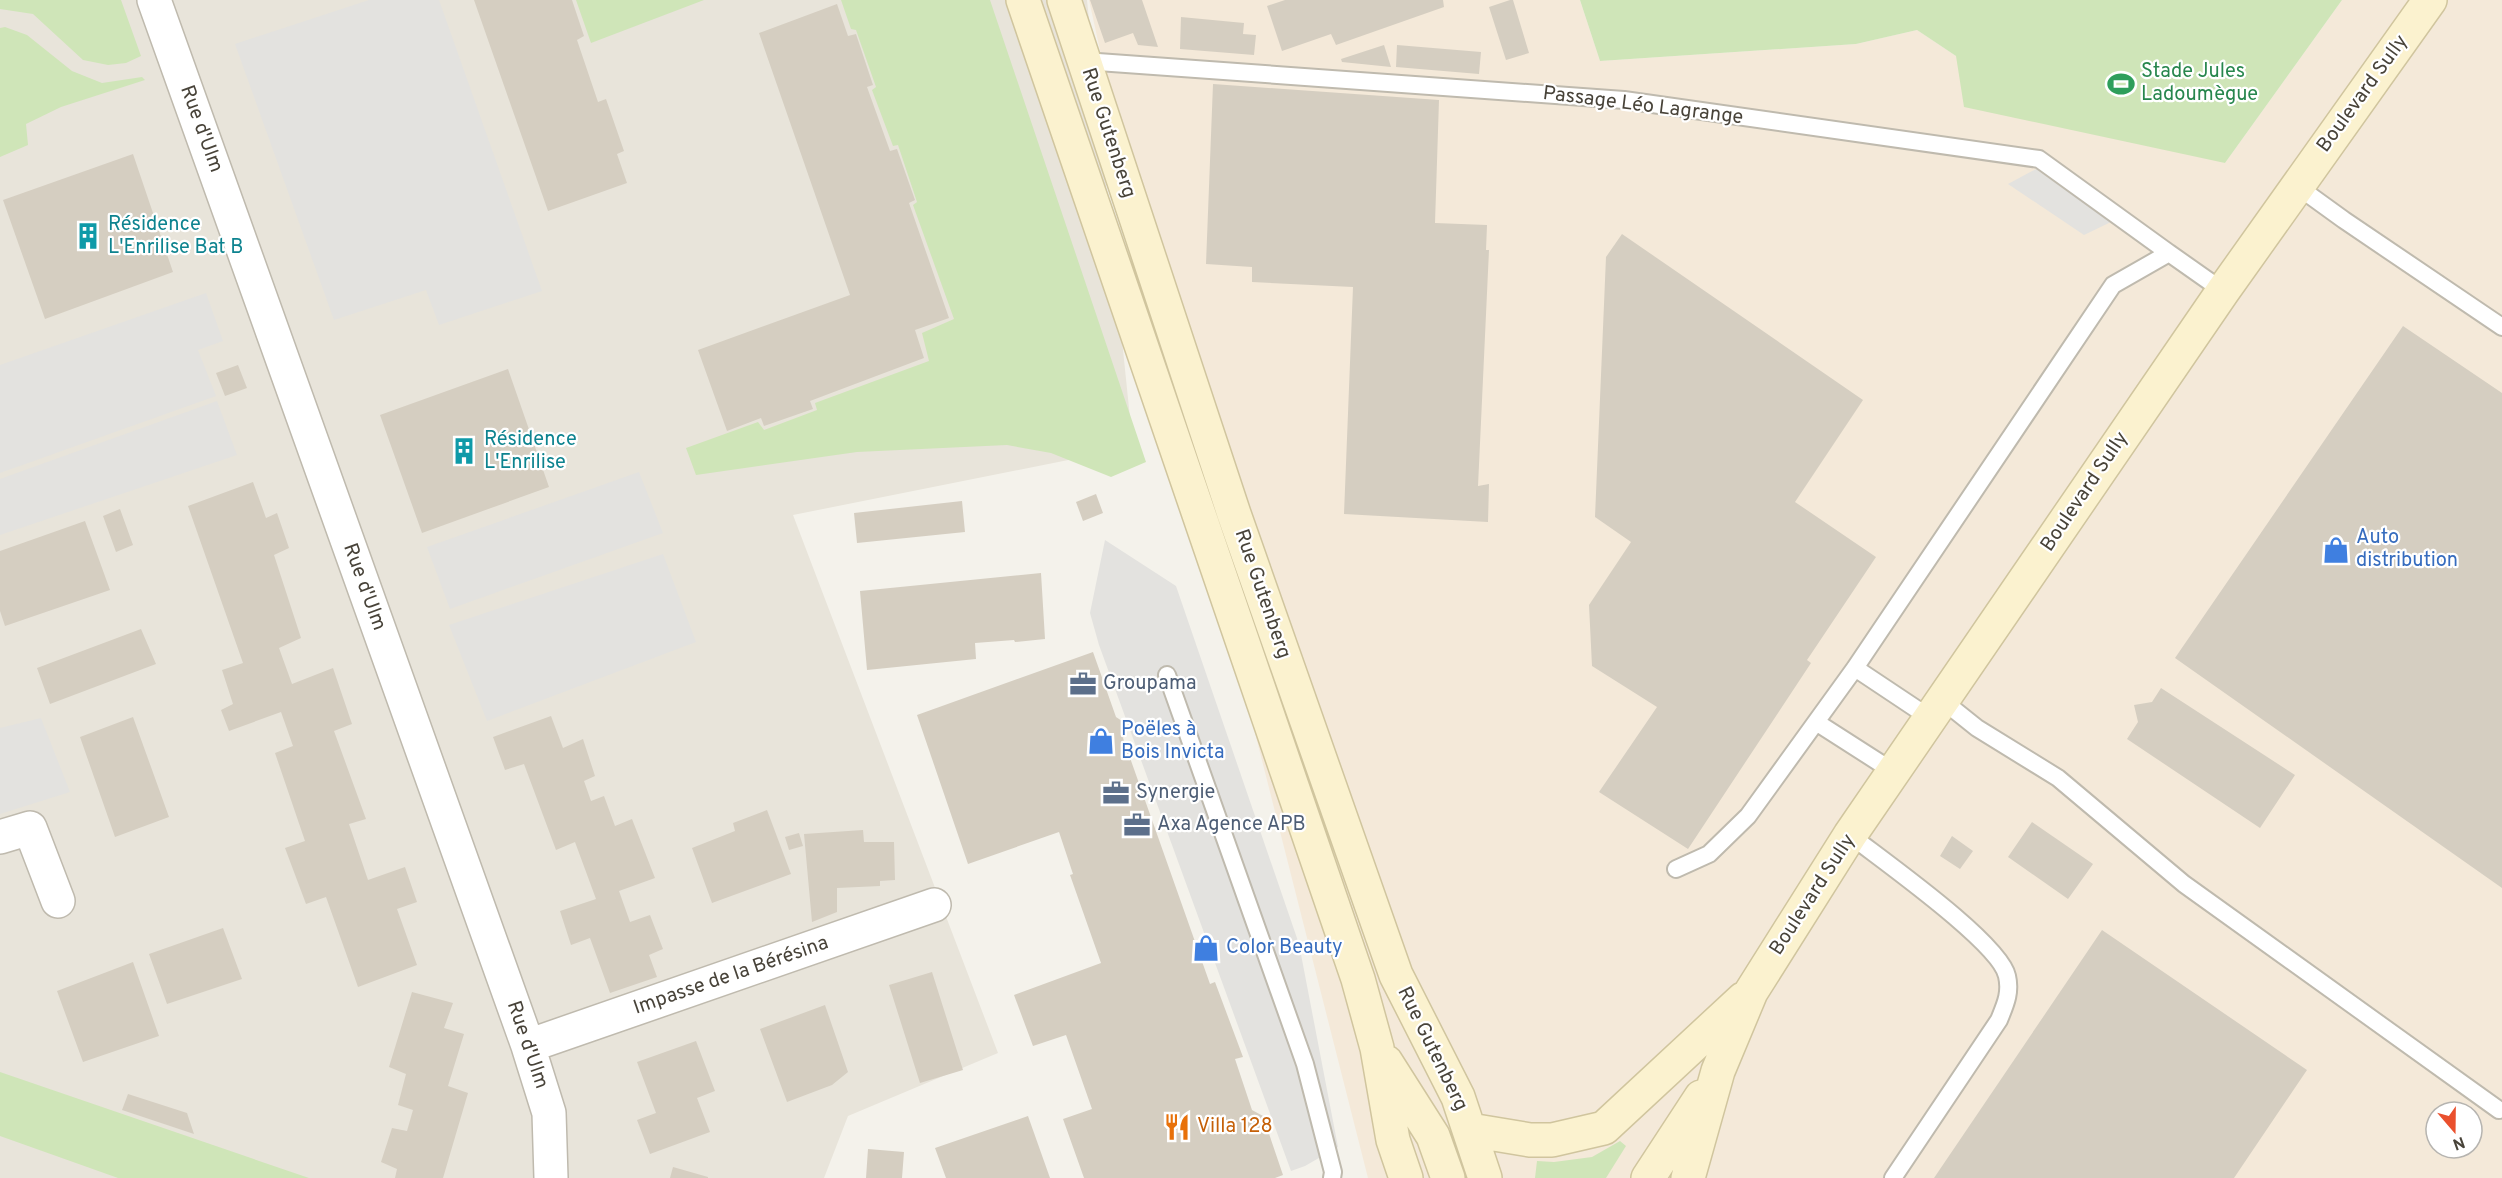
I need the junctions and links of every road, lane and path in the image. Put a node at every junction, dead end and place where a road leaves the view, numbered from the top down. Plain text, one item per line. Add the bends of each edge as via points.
1 (154, 0) edge
2 (1023, 0) edge
3 (1064, 0) edge
4 (2430, 0) edge
5 (1084, 61) junction
6 (2297, 186) junction
7 (2169, 253) junction
8 (2223, 291) junction
9 (2502, 327) edge
10 (1855, 668) junction
11 (1167, 675) dead end
12 (1936, 709) junction
13 (1816, 722) junction
14 (1894, 772) junction
15 (1851, 835) junction
16 (0, 837) edge
17 (1676, 869) dead end
18 (58, 901) dead end
19 (934, 905) dead end
20 (1751, 992) junction
21 (528, 1046) junction
22 (1377, 1048) junction
23 (1718, 1071) junction
24 (2499, 1110) dead end
25 (1470, 1130) junction
26 (551, 1178) edge
27 (1332, 1178) edge
28 (1406, 1178) edge
29 (1448, 1178) edge
30 (1485, 1178) edge
31 (1648, 1178) edge
32 (1688, 1178) edge
33 (1893, 1178) edge

1 - 21 street, Rue d'Ulm
2 - 22 main road, Rue Gutenberg via 1358,979
3 - 5 main road, Rue Gutenberg
4 - 6 main road, Boulevard Sully
5 - 7 lane, Passage Léo Lagrange via 1624,100 2039,159
5 - 25 main road, Rue Gutenberg via 1234,514 1396,975 1458,1097
6 - 8 main road, Boulevard Sully
6 - 9 lane
7 - 8 lane, Passage Léo Lagrange
7 - 10 lane via 2113,285
8 - 12 main road, Boulevard Sully
10 - 12 lane
10 - 13 lane
11 - 27 lane via 1305,1064
12 - 14 main road, Boulevard Sully
12 - 24 lane via 1977,728 2058,778 2184,884
13 - 14 lane
13 - 17 lane via 1748,816 1709,854
14 - 15 main road, Boulevard Sully
15 - 20 main road, Boulevard Sully
15 - 33 lane via 1975,934 1996,953 2007,974 2009,996 1999,1020
16 - 18 street via 30,828
19 - 21 street, Impasse de la Bérésina
20 - 23 main road, Boulevard Sully
20 - 25 main road, Boulevard Sully via 1604,1128 1552,1140
21 - 26 street, Rue d'Ulm via 549,1113
22 - 28 main road, Rue Gutenberg via 1393,1140
22 - 29 main road, Rue Gutenberg via 1433,1136
23 - 31 main road, Boulevard Sully
23 - 32 main road, Boulevard Sully
25 - 30 main road, Rue Gutenberg

